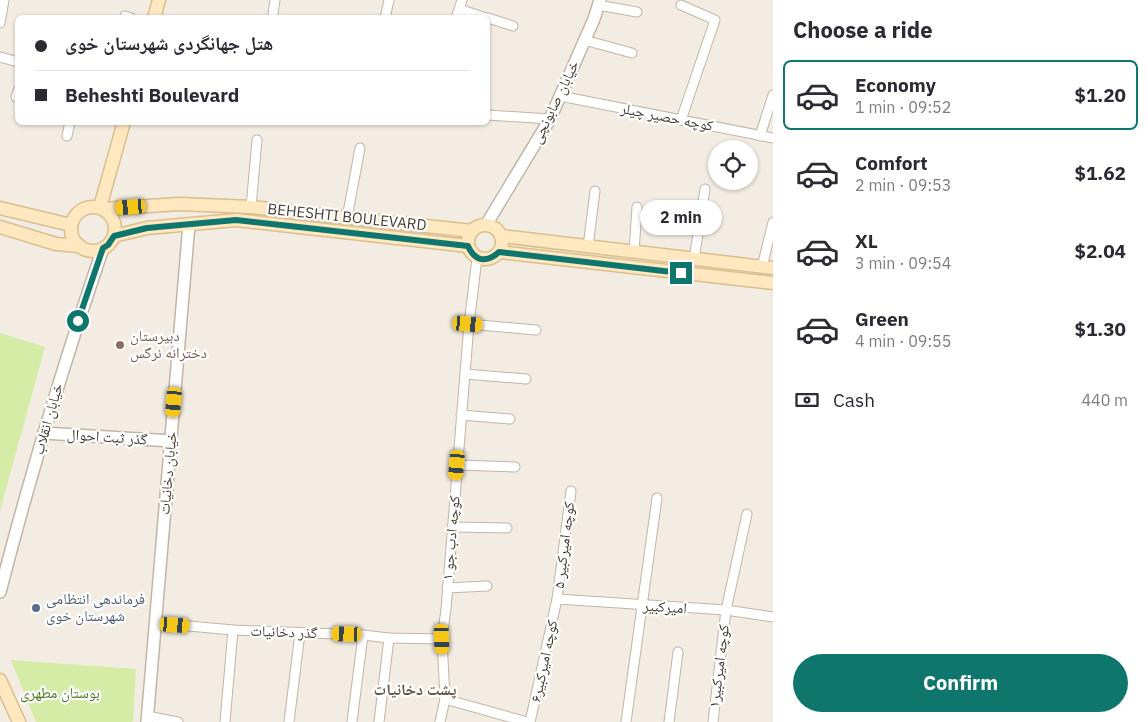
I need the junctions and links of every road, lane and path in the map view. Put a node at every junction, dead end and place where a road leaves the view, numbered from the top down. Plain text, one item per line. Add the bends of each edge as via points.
1 (4, 0) edge
2 (159, 0) edge
3 (275, 0) edge
4 (389, 0) edge
5 (599, 2) edge
6 (681, 5) dead end
7 (459, 9) edge
8 (637, 12) dead end
9 (272, 14) dead end
10 (155, 15) edge
11 (386, 15) edge
12 (478, 15) edge
13 (490, 19) edge
14 (0, 23) edge
15 (513, 26) dead end
16 (584, 40) junction
17 (632, 53) dead end
18 (0, 59) edge
19 (15, 62) edge
20 (773, 95) edge
21 (560, 96) junction
22 (490, 115) edge
23 (550, 120) junction
24 (681, 120) junction
25 (69, 125) edge
26 (123, 125) edge
27 (67, 136) dead end
28 (760, 136) junction
29 (773, 138) edge
30 (257, 140) dead end
31 (360, 148) dead end
32 (705, 189) dead end
33 (596, 191) dead end
34 (145, 206) junction
35 (251, 207) junction
36 (637, 207) dead end
37 (0, 208) edge
38 (101, 208) junction
39 (348, 218) junction
40 (773, 222) edge
41 (189, 224) junction
42 (71, 225) junction
43 (486, 225) junction
44 (0, 227) edge
45 (147, 228) junction
46 (472, 231) junction
47 (114, 236) junction
48 (501, 236) junction
49 (80, 246) junction
50 (468, 246) junction
51 (588, 247) junction
52 (103, 248) junction
53 (499, 252) junction
54 (634, 252) junction
55 (477, 258) junction
56 (694, 259) junction
57 (767, 268) edge
58 (773, 283) edge
59 (468, 324) junction
60 (536, 330) dead end
61 (464, 374) junction
62 (526, 379) dead end
63 (461, 415) junction
64 (510, 419) dead end
65 (44, 433) junction
66 (171, 442) junction
67 (457, 465) junction
68 (515, 467) dead end
69 (571, 491) dead end
70 (657, 498) dead end
71 (746, 514) dead end
72 (452, 527) junction
73 (507, 528) dead end
74 (487, 586) dead end
75 (447, 588) junction
76 (0, 592) edge
77 (557, 599) junction
78 (643, 605) junction
79 (726, 610) junction
80 (773, 617) edge
81 (156, 623) junction
82 (233, 630) junction
83 (300, 632) junction
84 (363, 635) junction
85 (389, 638) junction
86 (442, 639) junction
87 (678, 652) dead end
88 (0, 680) edge
89 (445, 699) junction
90 (147, 719) edge
91 (20, 722) edge
92 (178, 722) edge
93 (225, 722) edge
94 (289, 722) edge
95 (352, 722) edge
96 (379, 722) edge
97 (440, 722) edge
98 (528, 722) edge
99 (626, 722) edge
100 (669, 722) edge
101 (713, 722) edge

1 - 14 street
2 - 10 main road
3 - 9 street
4 - 11 street
5 - 8 street
5 - 16 street, خیابان صابونچی
6 - 24 street via 715,20
7 - 12 street
13 - 15 street
16 - 17 street
16 - 21 street, خیابان صابونچی
18 - 19 street
20 - 28 street
21 - 23 street, خیابان صابونچی
21 - 24 street, کوچه حصیر چیلر
22 - 23 street
23 - 43 street, خیابان صابونچی
24 - 28 street, کوچه حصیر چیلر
25 - 27 street
26 - 38 main road
28 - 29 street, کوچه حصیر چیلر
30 - 35 street
31 - 39 street
32 - 56 street
33 - 51 street
34 - 35 main road, BEHESHTI BOULEVARD
34 - 38 main road, BEHESHTI BOULEVARD
34 - 45 main road via 139,219
35 - 39 main road, BEHESHTI BOULEVARD
36 - 54 street
37 - 42 main road
38 - 42 main road via 85,208
38 - 47 main road via 108,212 115,224
39 - 46 main road, BEHESHTI BOULEVARD
40 - 57 street
41 - 45 main road, BEHESHTI BOULEVARD
41 - 50 main road, BEHESHTI BOULEVARD via 236,220
41 - 66 street, خیابان دخانیات
42 - 49 main road via 72,237
43 - 46 main road
43 - 48 main road via 495,228
44 - 49 main road via 56,244
45 - 47 main road, BEHESHTI BOULEVARD
46 - 50 main road
47 - 52 main road
48 - 51 main road
48 - 53 main road
49 - 52 main road via 91,251
50 - 55 main road
51 - 54 main road
52 - 65 street, خیابان انقلاب
53 - 55 main road via 493,258
53 - 58 main road
54 - 56 main road
55 - 59 street, کوچه ادب جو ۱
56 - 57 main road
59 - 60 street
59 - 61 street, کوچه ادب جو ۱
61 - 62 street
61 - 63 street, کوچه ادب جو ۱
63 - 64 street
63 - 67 street, کوچه ادب جو ۱
65 - 66 street, گذر ثبت احوال
65 - 76 street, خیابان انقلاب
66 - 81 street, خیابان دخانیات
67 - 68 street
67 - 72 street, کوچه ادب جو ۱
69 - 77 street, کوچه امیرکبیر ۵
70 - 78 street
71 - 79 street, کوچه امیرکبیر۱
72 - 73 street
72 - 75 street, کوچه ادب جو ۱
74 - 75 street
75 - 86 street, کوچه ادب جو ۱
77 - 78 street, امیرکبیر
77 - 98 street, کوچه امیرکبیر۶
78 - 79 street, امیرکبیر
78 - 99 street
79 - 80 street, امیرکبیر
79 - 101 street, کوچه امیرکبیر۱
81 - 82 street, گذر دخانیات
81 - 90 street, خیابان دخانیات
82 - 83 street, گذر دخانیات
82 - 93 street
83 - 84 street, گذر دخانیات
83 - 94 street
84 - 85 street, گذر دخانیات
84 - 95 street
85 - 86 street, گذر دخانیات
85 - 96 street
86 - 89 street, کوچه ادب جو ۱
87 - 100 street
88 - 91 main road
89 - 97 street, کوچه ادب جو ۱
89 - 98 street
90 - 92 street

